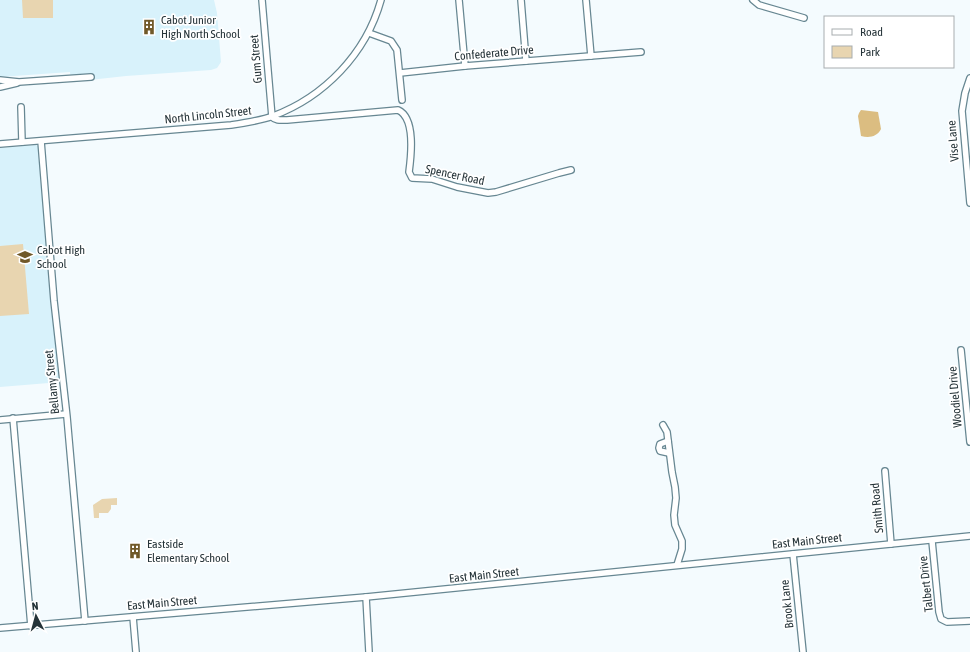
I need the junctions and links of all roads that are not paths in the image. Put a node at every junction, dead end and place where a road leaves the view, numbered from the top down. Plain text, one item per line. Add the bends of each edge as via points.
1 (262, 0) edge
2 (381, 0) edge
3 (459, 0) edge
4 (521, 0) edge
5 (586, 0) edge
6 (753, 0) edge
7 (804, 18) dead end
8 (369, 33) junction
9 (642, 52) dead end
10 (591, 56) junction
11 (526, 61) junction
12 (465, 66) junction
13 (400, 73) junction
14 (91, 77) dead end
15 (970, 78) edge
16 (0, 80) edge
17 (19, 82) junction
18 (0, 87) edge
19 (402, 100) dead end
20 (21, 107) dead end
21 (272, 117) junction
22 (41, 141) junction
23 (22, 142) junction
24 (2, 144) edge
25 (572, 170) dead end
26 (970, 203) edge
27 (961, 350) dead end
28 (66, 414) junction
29 (969, 417) edge
30 (13, 418) junction
31 (0, 420) edge
32 (663, 425) dead end
33 (668, 441) junction
34 (970, 442) edge
35 (669, 453) junction
36 (885, 471) dead end
37 (970, 536) edge
38 (932, 541) junction
39 (891, 544) junction
40 (794, 554) junction
41 (677, 565) junction
42 (366, 597) junction
43 (133, 617) junction
44 (85, 621) junction
45 (970, 621) edge
46 (31, 626) junction
47 (0, 628) edge
48 (136, 652) edge
49 (369, 652) edge
50 (803, 652) edge

1 - 21 street, Gum Street
2 - 8 street, North Lincoln Street
3 - 12 street
4 - 11 street
5 - 10 street
6 - 7 street via 759,5
8 - 13 street via 391,41 397,50
8 - 21 street, North Lincoln Street via 347,64 326,85 307,100
9 - 10 street, Confederate Drive
10 - 11 street, Confederate Drive
11 - 12 street, Confederate Drive
12 - 13 street, Confederate Drive
13 - 19 street
14 - 17 street
15 - 26 street, Vise Lane via 962,111
16 - 17 street
17 - 18 street
20 - 23 street
21 - 22 street, North Lincoln Street via 231,125
21 - 25 street, Spencer Road via 287,120 401,111 410,130 412,151 409,172 412,178 432,179 456,187 488,192 502,191
22 - 23 street, North Lincoln Street
22 - 28 street, Bellamy Street
23 - 24 street, North Lincoln Street
27 - 29 street, Woodiel Drive
28 - 30 street
28 - 44 street, Bellamy Street
29 - 34 street, Woodiel Drive
30 - 31 street
30 - 46 street
32 - 33 street
33 - 35 street
33 - 35 street via 660,444 659,448 660,451
35 - 41 street via 676,487 675,525 682,541
36 - 39 street, Smith Road
37 - 38 street, East Main Street
38 - 39 street, East Main Street
38 - 45 street, Talbert Drive via 938,612 941,619 947,622
39 - 40 street, East Main Street
40 - 41 street, East Main Street
40 - 50 street, Brook Lane
41 - 42 street, East Main Street
42 - 43 street, East Main Street
42 - 49 street
43 - 44 street, East Main Street
43 - 48 street
44 - 46 street, East Main Street
46 - 47 street, East Main Street

